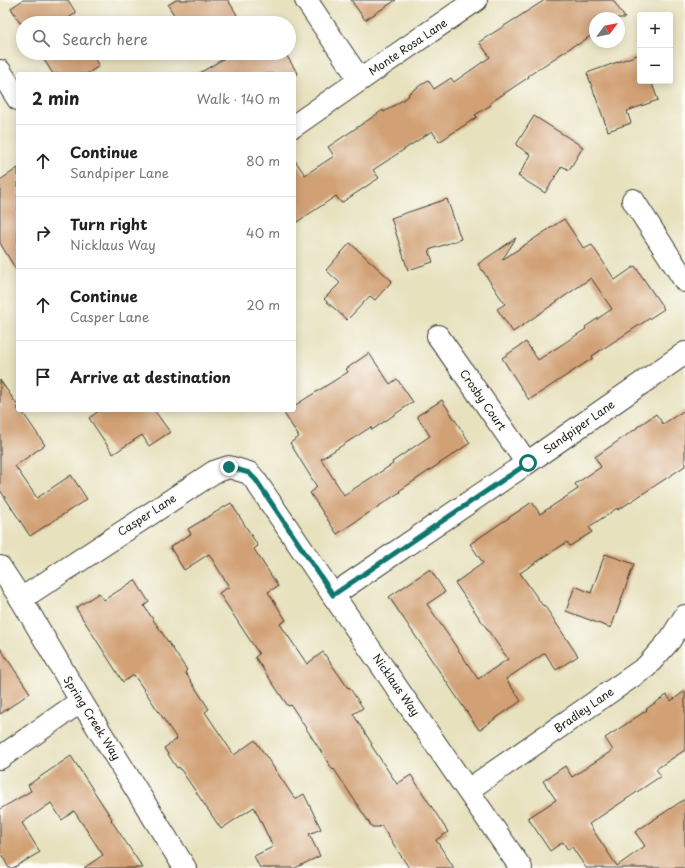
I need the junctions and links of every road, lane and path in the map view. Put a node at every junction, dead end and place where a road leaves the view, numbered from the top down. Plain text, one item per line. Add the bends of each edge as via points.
1 (306, 0) edge
2 (476, 0) edge
3 (0, 71) edge
4 (360, 80) junction
5 (16, 96) edge
6 (296, 125) edge
7 (633, 200) dead end
8 (685, 281) edge
9 (438, 336) dead end
10 (685, 353) edge
11 (528, 463) junction
12 (270, 502) joint
13 (0, 567) edge
14 (333, 595) junction
15 (20, 599) junction
16 (685, 616) edge
17 (81, 702) junction
18 (0, 758) edge
19 (468, 790) junction
20 (185, 868) edge
21 (521, 868) edge

1 - 4 street
2 - 4 street, Monte Rosa Lane
3 - 5 street
4 - 6 street, Monte Rosa Lane
7 - 8 street
9 - 11 street, Crosby Court
10 - 11 street, Sandpiper Lane
11 - 14 street, Sandpiper Lane
12 - 14 street, Nicklaus Way
12 - 15 street, Casper Lane via 249,473 229,467 214,472
13 - 15 street, Spring Creek Way
14 - 19 street, Nicklaus Way
15 - 17 street, Spring Creek Way
16 - 19 street, Bradley Lane via 670,640 646,667
17 - 18 street
17 - 20 street, Spring Creek Way
19 - 21 street, Nicklaus Way

